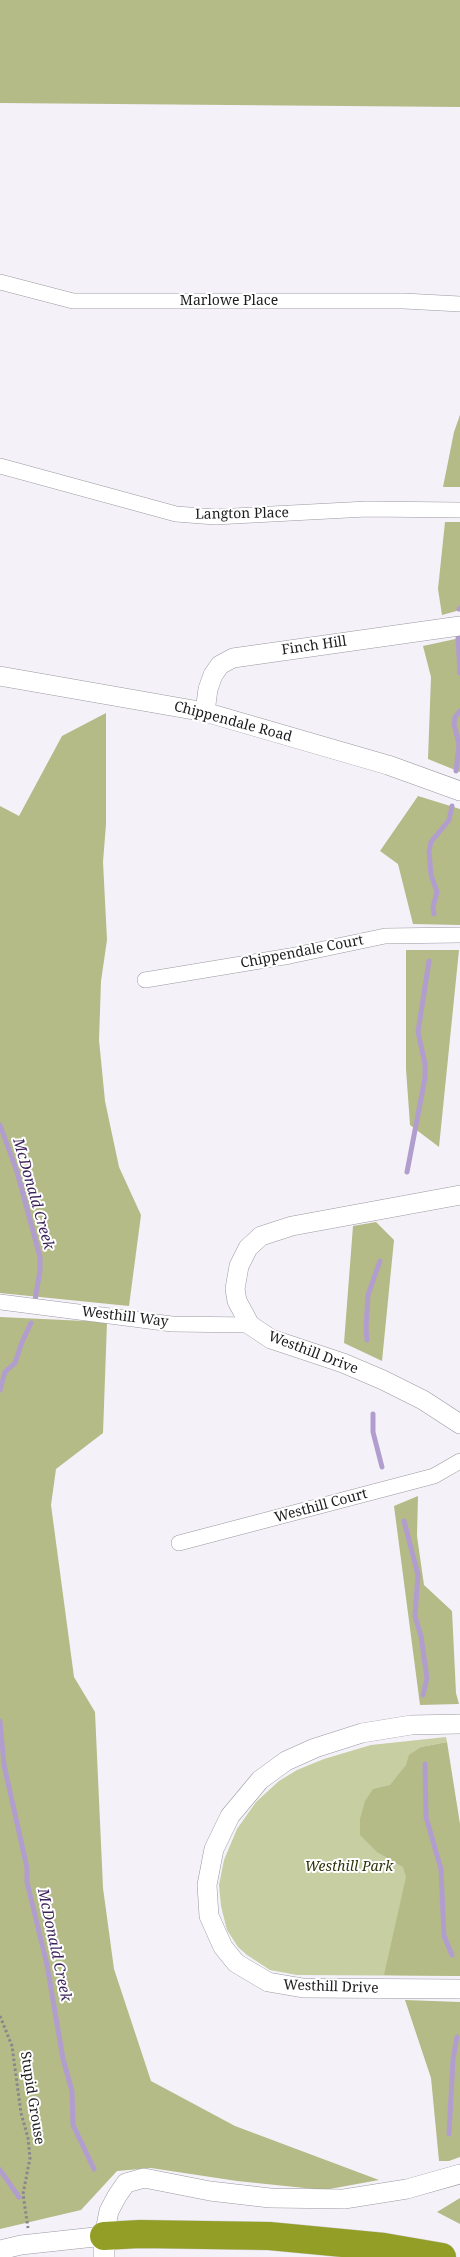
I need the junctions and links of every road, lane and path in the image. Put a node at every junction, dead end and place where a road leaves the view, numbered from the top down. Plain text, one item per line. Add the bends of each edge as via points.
1 (0, 282) edge
2 (460, 304) edge
3 (0, 466) edge
4 (460, 510) edge
5 (460, 626) edge
6 (0, 676) edge
7 (205, 712) junction
8 (460, 792) edge
9 (460, 935) edge
10 (145, 980) dead end
11 (460, 1195) edge
12 (0, 1302) edge
13 (250, 1325) junction
14 (460, 1424) edge
15 (460, 1461) edge
16 (178, 1543) dead end
17 (460, 1724) edge
18 (460, 1989) edge
19 (0, 2016) edge
20 (460, 2174) edge
21 (31, 2244) junction
22 (104, 2246) edge
23 (0, 2250) edge
24 (442, 2257) edge

1 - 2 street, Marlowe Place via 73,301 404,301
3 - 4 street, Langton Place via 176,514 216,517 367,509
5 - 7 street, Finch Hill via 232,658 213,674
6 - 7 street, Chippendale Road
7 - 8 street, Chippendale Road via 388,765
9 - 10 street, Chippendale Court via 385,936 290,956
11 - 13 street, Westhill Drive via 292,1226 260,1236 248,1248 239,1266 235,1289 237,1301
12 - 13 street, Westhill Way via 172,1324
13 - 14 street, Westhill Drive via 271,1339 383,1380 424,1400
15 - 16 street, Westhill Court via 434,1476
17 - 18 street, Westhill Drive via 411,1725 362,1733 301,1754 272,1770 244,1797 223,1827 210,1863 207,1896 213,1927 223,1947 236,1963 268,1982 303,1988
19 - 21 path, Stupid Grouse via 12,2046 28,2138 30,2158 23,2194
20 - 22 street via 407,2189 344,2199 270,2198 144,2178 126,2183 117,2196 109,2211
21 - 22 street
21 - 23 street
22 - 24 highway via 150,2234 269,2236 384,2247

